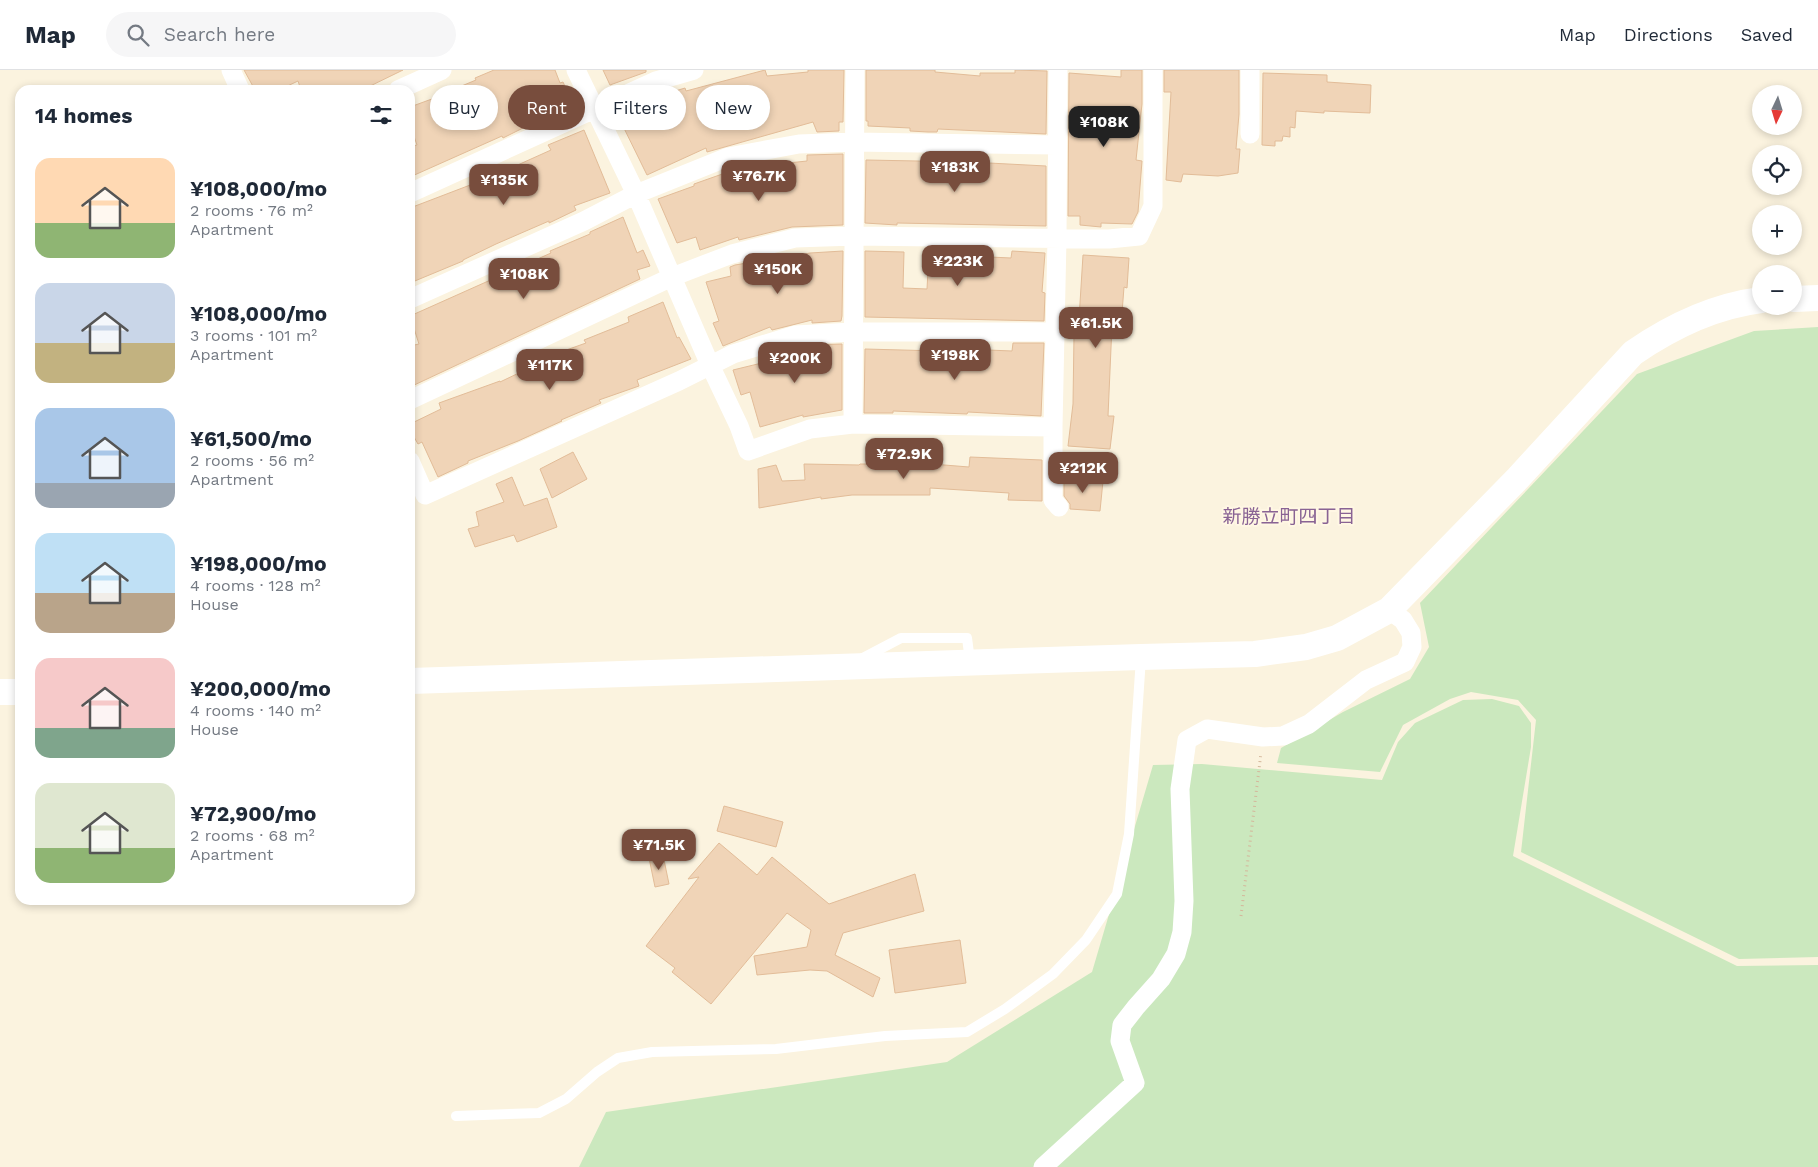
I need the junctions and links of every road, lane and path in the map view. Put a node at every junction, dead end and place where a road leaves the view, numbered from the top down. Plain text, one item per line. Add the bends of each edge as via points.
1 (231, 70) edge
2 (442, 70) edge
3 (576, 70) edge
4 (694, 70) edge
5 (855, 70) edge
6 (1058, 70) edge
7 (1153, 70) edge
8 (1250, 70) edge
9 (238, 85) edge
10 (409, 85) edge
11 (594, 109) junction
12 (1250, 134) dead end
13 (854, 142) junction
14 (1057, 145) junction
15 (415, 192) edge
16 (636, 194) junction
17 (855, 236) junction
18 (1057, 238) junction
19 (672, 277) junction
20 (415, 297) edge
21 (1802, 298) edge
22 (1818, 298) edge
23 (1752, 301) edge
24 (853, 332) junction
25 (1054, 332) junction
26 (710, 365) junction
27 (415, 398) edge
28 (853, 424) junction
29 (1053, 427) junction
30 (415, 472) edge
31 (1059, 507) dead end
32 (1389, 610) junction
33 (1141, 656) junction
34 (415, 681) edge
35 (0, 692) edge
36 (15, 692) edge
37 (1263, 741) junction
38 (1241, 916) dead end
39 (456, 1116) dead end
40 (1043, 1167) edge

1 - 9 street
2 - 10 street
3 - 11 street
4 - 11 street via 656,81
5 - 13 street
6 - 14 street
7 - 18 street via 1153,206 1139,236
8 - 12 street
11 - 15 street
11 - 16 street
13 - 14 street
13 - 16 street via 799,144 728,157
13 - 17 street
14 - 18 street
16 - 19 street
16 - 20 street
17 - 18 street
17 - 19 street via 795,238 732,254
17 - 24 street
18 - 25 street
19 - 26 street
19 - 27 street
21 - 22 street
23 - 32 street via 1709,312 1653,339 1633,353 1518,478
24 - 25 street
24 - 26 street via 795,335 733,354
24 - 28 street
25 - 29 street
26 - 28 street via 748,451 810,429
26 - 30 street via 425,495
28 - 29 street
29 - 31 street via 1054,500
32 - 33 street via 1337,638 1306,647 1255,654
32 - 37 street via 1403,620 1411,633 1412,647 1405,662 1366,680 1309,724
33 - 34 street
33 - 39 lane via 1129,834 1117,894 1086,940 1053,974 1005,1009 967,1032 885,1036 776,1049 652,1052 618,1058 566,1099 539,1113
35 - 36 street
37 - 38 path
37 - 40 street via 1207,729 1186,740 1180,789 1182,932 1176,954 1161,979 1122,1025 1120,1041 1135,1083

